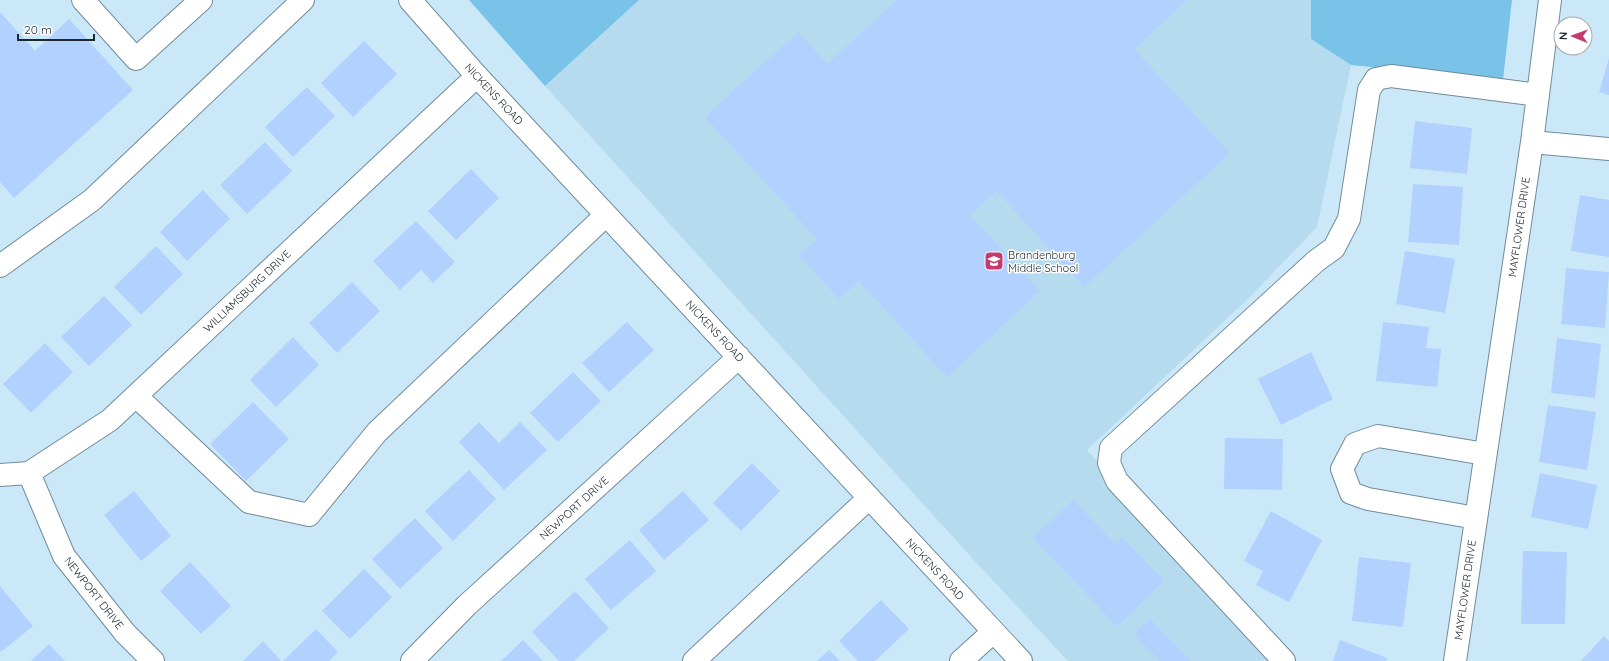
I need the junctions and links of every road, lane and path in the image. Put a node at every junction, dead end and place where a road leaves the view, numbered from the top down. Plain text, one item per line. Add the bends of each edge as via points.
1 (83, 0) edge
2 (201, 0) edge
3 (302, 0) edge
4 (410, 0) edge
5 (1550, 0) edge
6 (477, 76) junction
7 (1538, 95) junction
8 (1532, 142) junction
9 (1609, 149) edge
10 (606, 215) junction
11 (0, 266) edge
12 (739, 357) junction
13 (136, 396) junction
14 (1486, 454) junction
15 (29, 473) junction
16 (0, 475) edge
17 (870, 498) junction
18 (1476, 518) junction
19 (994, 632) junction
20 (153, 661) edge
21 (412, 661) edge
22 (694, 661) edge
23 (961, 661) edge
24 (1021, 661) edge
25 (1284, 661) edge
26 (1455, 661) edge

1 - 2 street via 136,59
3 - 11 street via 92,200
4 - 6 street, NICKENS ROAD
5 - 7 street, MAYFLOWER DRIVE
6 - 10 street, NICKENS ROAD
6 - 13 street, WILLIAMSBURG DRIVE
7 - 8 street, MAYFLOWER DRIVE
7 - 25 street via 1391,76 1376,79 1369,90 1349,219 1334,248 1316,261 1111,448 1109,463 1116,481
8 - 9 street
8 - 14 street, MAYFLOWER DRIVE
10 - 12 street, NICKENS ROAD
10 - 13 street via 378,432 309,515 249,502
12 - 17 street, NICKENS ROAD
12 - 21 street, NEWPORT DRIVE via 467,606
13 - 15 street, WILLIAMSBURG DRIVE via 110,420
14 - 18 street, MAYFLOWER DRIVE
14 - 18 street via 1378,436 1355,444 1342,469 1351,493 1368,499
15 - 16 street, WILLIAMSBURG DRIVE
15 - 20 street, NEWPORT DRIVE via 64,556 126,633
17 - 19 street, NICKENS ROAD
17 - 22 street
18 - 26 street, MAYFLOWER DRIVE
19 - 23 street
19 - 24 street, NICKENS ROAD

